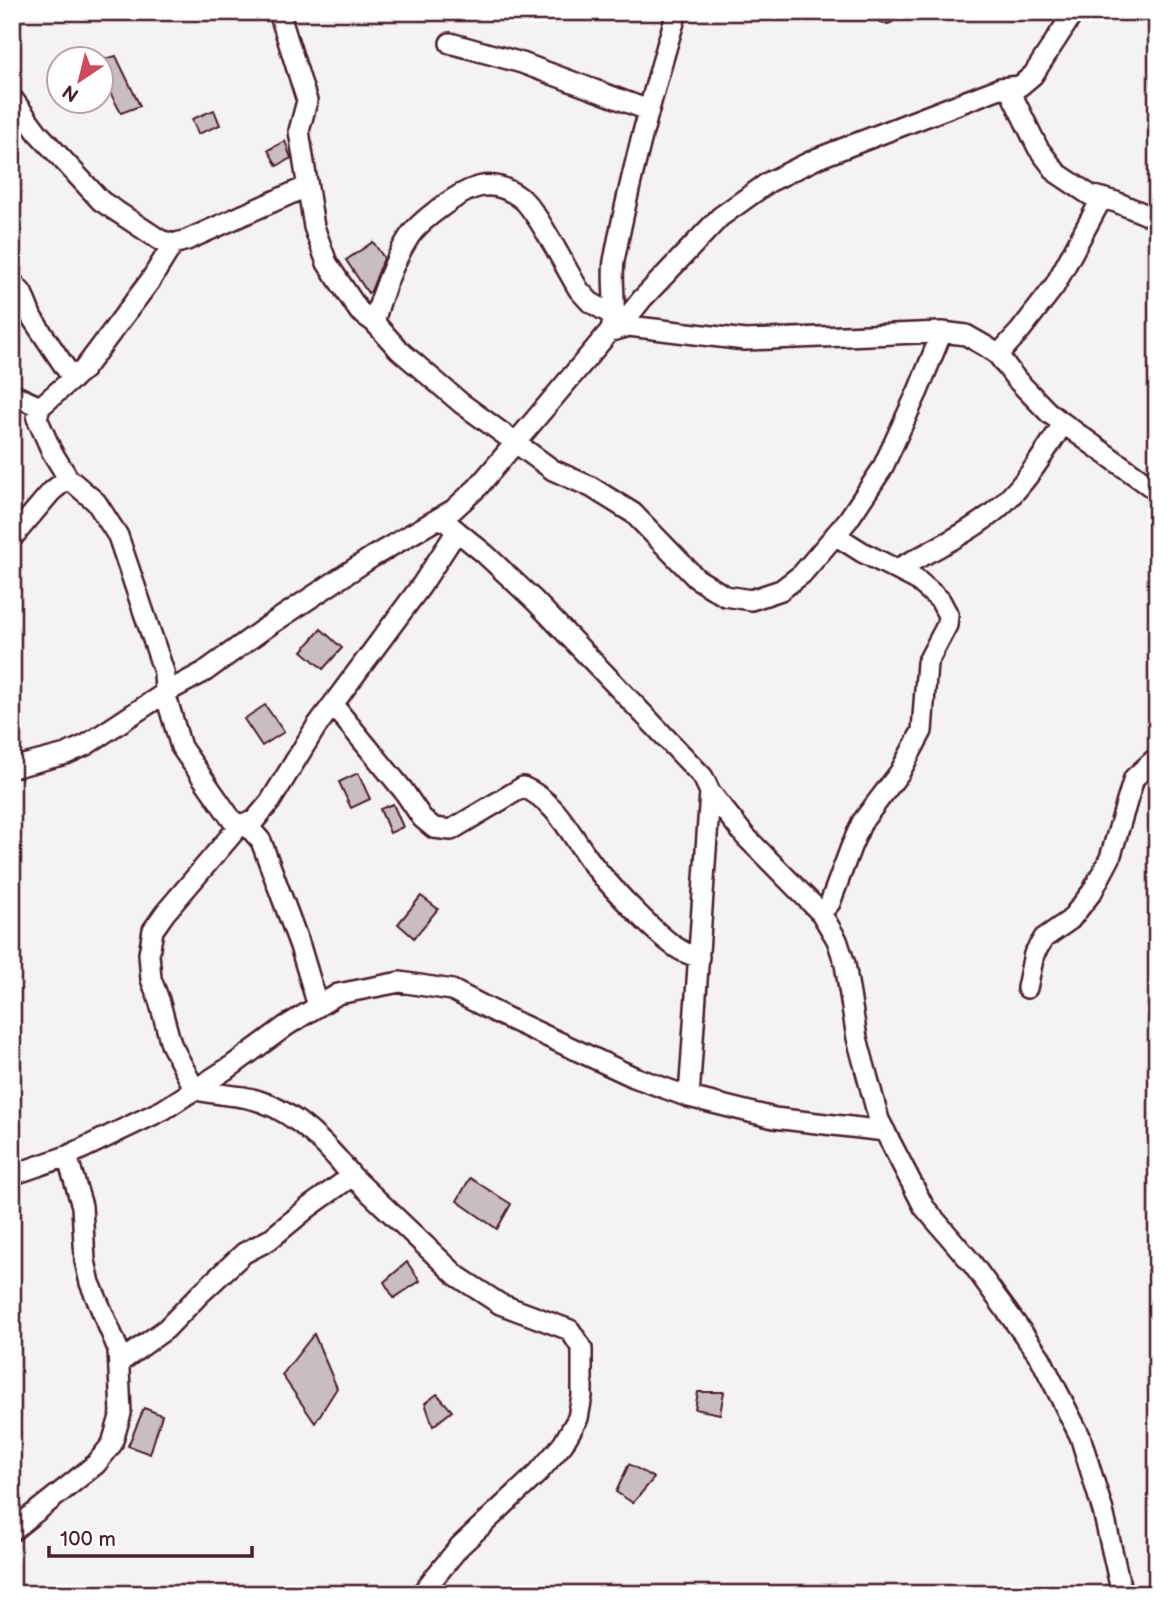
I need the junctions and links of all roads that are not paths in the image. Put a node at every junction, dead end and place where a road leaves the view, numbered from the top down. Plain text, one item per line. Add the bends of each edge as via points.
1 (279, 12) edge
2 (677, 12) edge
3 (1074, 12) edge
4 (450, 43) dead end
5 (1008, 87) junction
6 (12, 98) edge
7 (648, 110) junction
8 (306, 187) junction
9 (1102, 198) junction
10 (1157, 219) edge
11 (173, 244) junction
12 (12, 282) edge
13 (374, 322) junction
14 (614, 325) junction
15 (942, 332) junction
16 (998, 355) junction
17 (73, 379) junction
18 (12, 394) edge
19 (40, 407) junction
20 (1063, 424) junction
21 (516, 443) junction
22 (68, 478) junction
23 (1157, 492) edge
24 (441, 518) junction
25 (457, 531) junction
26 (835, 535) junction
27 (12, 538) edge
28 (897, 569) junction
29 (165, 693) junction
30 (332, 705) junction
31 (1157, 757) edge
32 (12, 768) edge
33 (710, 792) junction
34 (270, 802) junction
35 (243, 824) junction
36 (261, 841) junction
37 (821, 914) junction
38 (699, 957) junction
39 (1027, 988) dead end
40 (318, 1006) junction
41 (195, 1090) junction
42 (689, 1097) junction
43 (885, 1132) junction
44 (67, 1156) junction
45 (12, 1175) edge
46 (352, 1175) junction
47 (120, 1362) junction
48 (12, 1531) edge
49 (421, 1594) edge
50 (1122, 1594) edge

1 - 8 street via 307,101 299,131
2 - 7 street
3 - 5 street via 1033,75 1020,86
4 - 7 street via 522,63
5 - 9 street via 1038,148 1057,173
5 - 14 street via 769,182 720,217
6 - 11 street via 102,201
7 - 14 street via 614,264
8 - 11 street
8 - 13 street via 327,263 359,311
9 - 10 street
9 - 16 street via 1054,287
11 - 17 street
12 - 17 street
13 - 14 street via 409,237 463,190 484,186 500,187 524,200 579,290
13 - 21 street via 461,403
14 - 15 street via 745,340
14 - 21 street
15 - 16 street via 966,335
15 - 26 street via 883,469
16 - 20 street
17 - 19 street
18 - 19 street
19 - 22 street via 37,418
20 - 23 street
20 - 28 street via 1002,505 955,538
21 - 24 street via 478,487
21 - 26 street via 553,470 633,513 696,578 725,596 751,600 781,590 802,574
22 - 27 street
22 - 29 street via 96,502 118,536 164,672
24 - 25 street
24 - 29 street via 372,557 204,672
25 - 30 street
25 - 33 street via 534,601 650,720 704,778
26 - 28 street
28 - 37 street via 940,600 948,615 947,625 927,663 922,731 900,772 862,822 830,903
29 - 32 street via 86,745
29 - 35 street via 181,747 232,820
30 - 34 street
30 - 38 street via 434,828 451,830 512,792 523,787 534,791 552,807 595,866 654,928 682,952
31 - 39 street via 1134,778 1110,858 1092,892 1034,954
33 - 37 street via 745,836
33 - 38 street
34 - 35 street via 254,821
34 - 36 street
35 - 36 street
35 - 41 street via 153,930 151,979 171,1044
36 - 40 street
37 - 43 street via 845,964 870,1094
38 - 42 street
40 - 41 street
40 - 42 street via 338,994 400,982 452,990 634,1077
41 - 44 street
41 - 46 street via 244,1097 289,1114
42 - 43 street via 774,1118
43 - 50 street via 924,1207 971,1262 1040,1357 1080,1436
44 - 45 street
44 - 47 street via 82,1206 90,1283
46 - 47 street via 269,1240 244,1252 166,1329
46 - 49 street via 457,1276 500,1304 570,1330 582,1349 578,1418 562,1444 537,1474 460,1546
47 - 48 street via 121,1413 112,1444 96,1464

